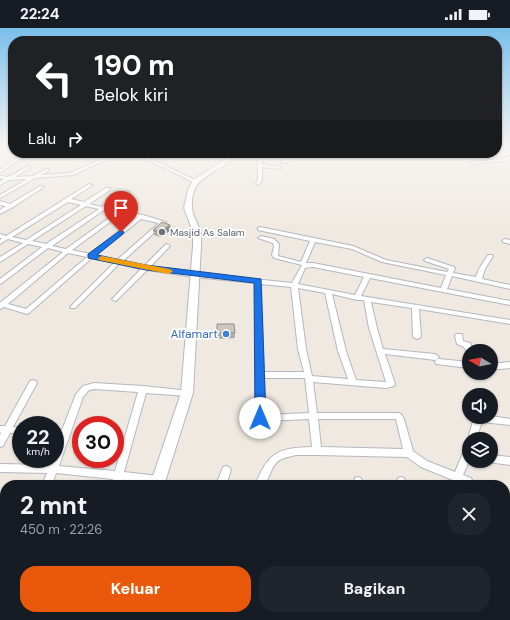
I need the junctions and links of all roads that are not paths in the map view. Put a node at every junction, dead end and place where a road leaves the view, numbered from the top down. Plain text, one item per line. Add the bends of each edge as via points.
1 (18, 174) edge
2 (40, 174) edge
3 (75, 174) edge
4 (179, 174) edge
5 (206, 174) edge
6 (260, 174) edge
7 (0, 177) edge
8 (35, 177) junction
9 (9, 179) junction
10 (194, 181) junction
11 (0, 184) edge
12 (258, 184) dead end
13 (91, 185) dead end
14 (42, 187) dead end
15 (108, 189) dead end
16 (127, 192) dead end
17 (0, 197) edge
18 (67, 200) junction
19 (0, 203) edge
20 (85, 204) junction
21 (132, 204) dead end
22 (11, 206) junction
23 (103, 208) junction
24 (0, 212) edge
25 (121, 212) junction
26 (141, 216) junction
27 (260, 229) dead end
28 (3, 237) edge
29 (261, 238) dead end
30 (313, 240) junction
31 (0, 242) edge
32 (25, 242) junction
33 (167, 246) dead end
34 (46, 247) junction
35 (67, 251) junction
36 (91, 256) junction
37 (490, 256) dead end
38 (0, 260) edge
39 (427, 260) dead end
40 (118, 262) junction
41 (305, 265) junction
42 (146, 268) junction
43 (449, 274) junction
44 (194, 275) junction
45 (368, 275) junction
46 (479, 279) junction
47 (258, 281) junction
48 (0, 282) edge
49 (294, 285) junction
50 (510, 287) edge
51 (444, 289) junction
52 (328, 291) junction
53 (357, 298) junction
54 (115, 299) dead end
55 (367, 299) junction
56 (510, 303) edge
57 (1, 305) edge
58 (73, 307) dead end
59 (415, 307) junction
60 (510, 322) edge
61 (459, 336) dead end
62 (417, 338) dead end
63 (465, 344) edge
64 (380, 351) junction
65 (462, 364) edge
66 (510, 365) edge
67 (498, 366) edge
68 (260, 375) junction
69 (309, 377) junction
70 (353, 382) junction
71 (33, 383) dead end
72 (143, 389) junction
73 (187, 393) junction
74 (313, 416) junction
75 (260, 418) junction
76 (498, 420) edge
77 (510, 422) edge
78 (4, 429) edge
79 (66, 434) joint
80 (261, 435) dead end
81 (0, 444) edge
82 (317, 451) junction
83 (409, 453) junction
84 (498, 459) edge
85 (510, 460) edge
86 (0, 468) edge
87 (462, 468) edge
88 (53, 469) junction
89 (226, 470) dead end
90 (120, 475) junction
91 (458, 477) junction
92 (49, 480) edge
93 (118, 480) edge
94 (147, 480) edge
95 (159, 480) edge
96 (223, 480) edge
97 (262, 480) edge
98 (466, 480) edge

1 - 9 street
2 - 8 street
3 - 8 street
4 - 10 street
5 - 10 street
6 - 12 street
7 - 9 street
8 - 9 street
8 - 17 street
9 - 11 street
10 - 44 street via 188,205 197,232
13 - 18 street
14 - 22 street
15 - 20 street
16 - 23 street
18 - 20 street
18 - 28 street
19 - 22 street
20 - 23 street
20 - 32 street
21 - 25 street
22 - 24 street
23 - 25 street
23 - 34 street
25 - 26 street
25 - 35 street
26 - 36 street
26 - 40 street via 163,222
27 - 30 street
28 - 31 street
28 - 32 street
29 - 41 street via 276,243 276,257
30 - 41 street
30 - 43 street via 355,249 381,260
32 - 34 street
32 - 38 street
33 - 42 street
34 - 35 street
34 - 48 street
35 - 36 street
35 - 57 street
36 - 40 street
36 - 57 street via 27,312
37 - 46 street via 482,266
39 - 43 street via 451,267
40 - 42 street
40 - 58 street
41 - 45 street
41 - 49 street
42 - 44 street
42 - 54 street
43 - 46 street
43 - 51 street
44 - 47 street
44 - 73 street
45 - 51 street
45 - 53 street
46 - 50 street
47 - 49 street
47 - 68 street
49 - 52 street
49 - 69 street via 302,348
51 - 56 street
52 - 53 street
52 - 70 street via 342,351
53 - 55 street
55 - 59 street
55 - 64 street
59 - 60 street
59 - 62 street
61 - 63 street via 460,342
64 - 65 street
64 - 70 street via 391,384
66 - 67 street
68 - 69 street
68 - 75 street
69 - 70 street
69 - 74 street
71 - 78 street
72 - 73 street
72 - 79 street via 89,386 79,396
72 - 90 street
73 - 95 street
74 - 75 street
74 - 82 street
74 - 83 street via 398,416
75 - 80 street
76 - 77 street
78 - 81 street
79 - 88 street
82 - 83 street
82 - 97 street via 282,453 269,465
83 - 91 street via 424,464
84 - 85 street
86 - 88 street
87 - 91 street
88 - 90 street
88 - 92 street
89 - 96 street
90 - 93 street
90 - 94 street
91 - 98 street

